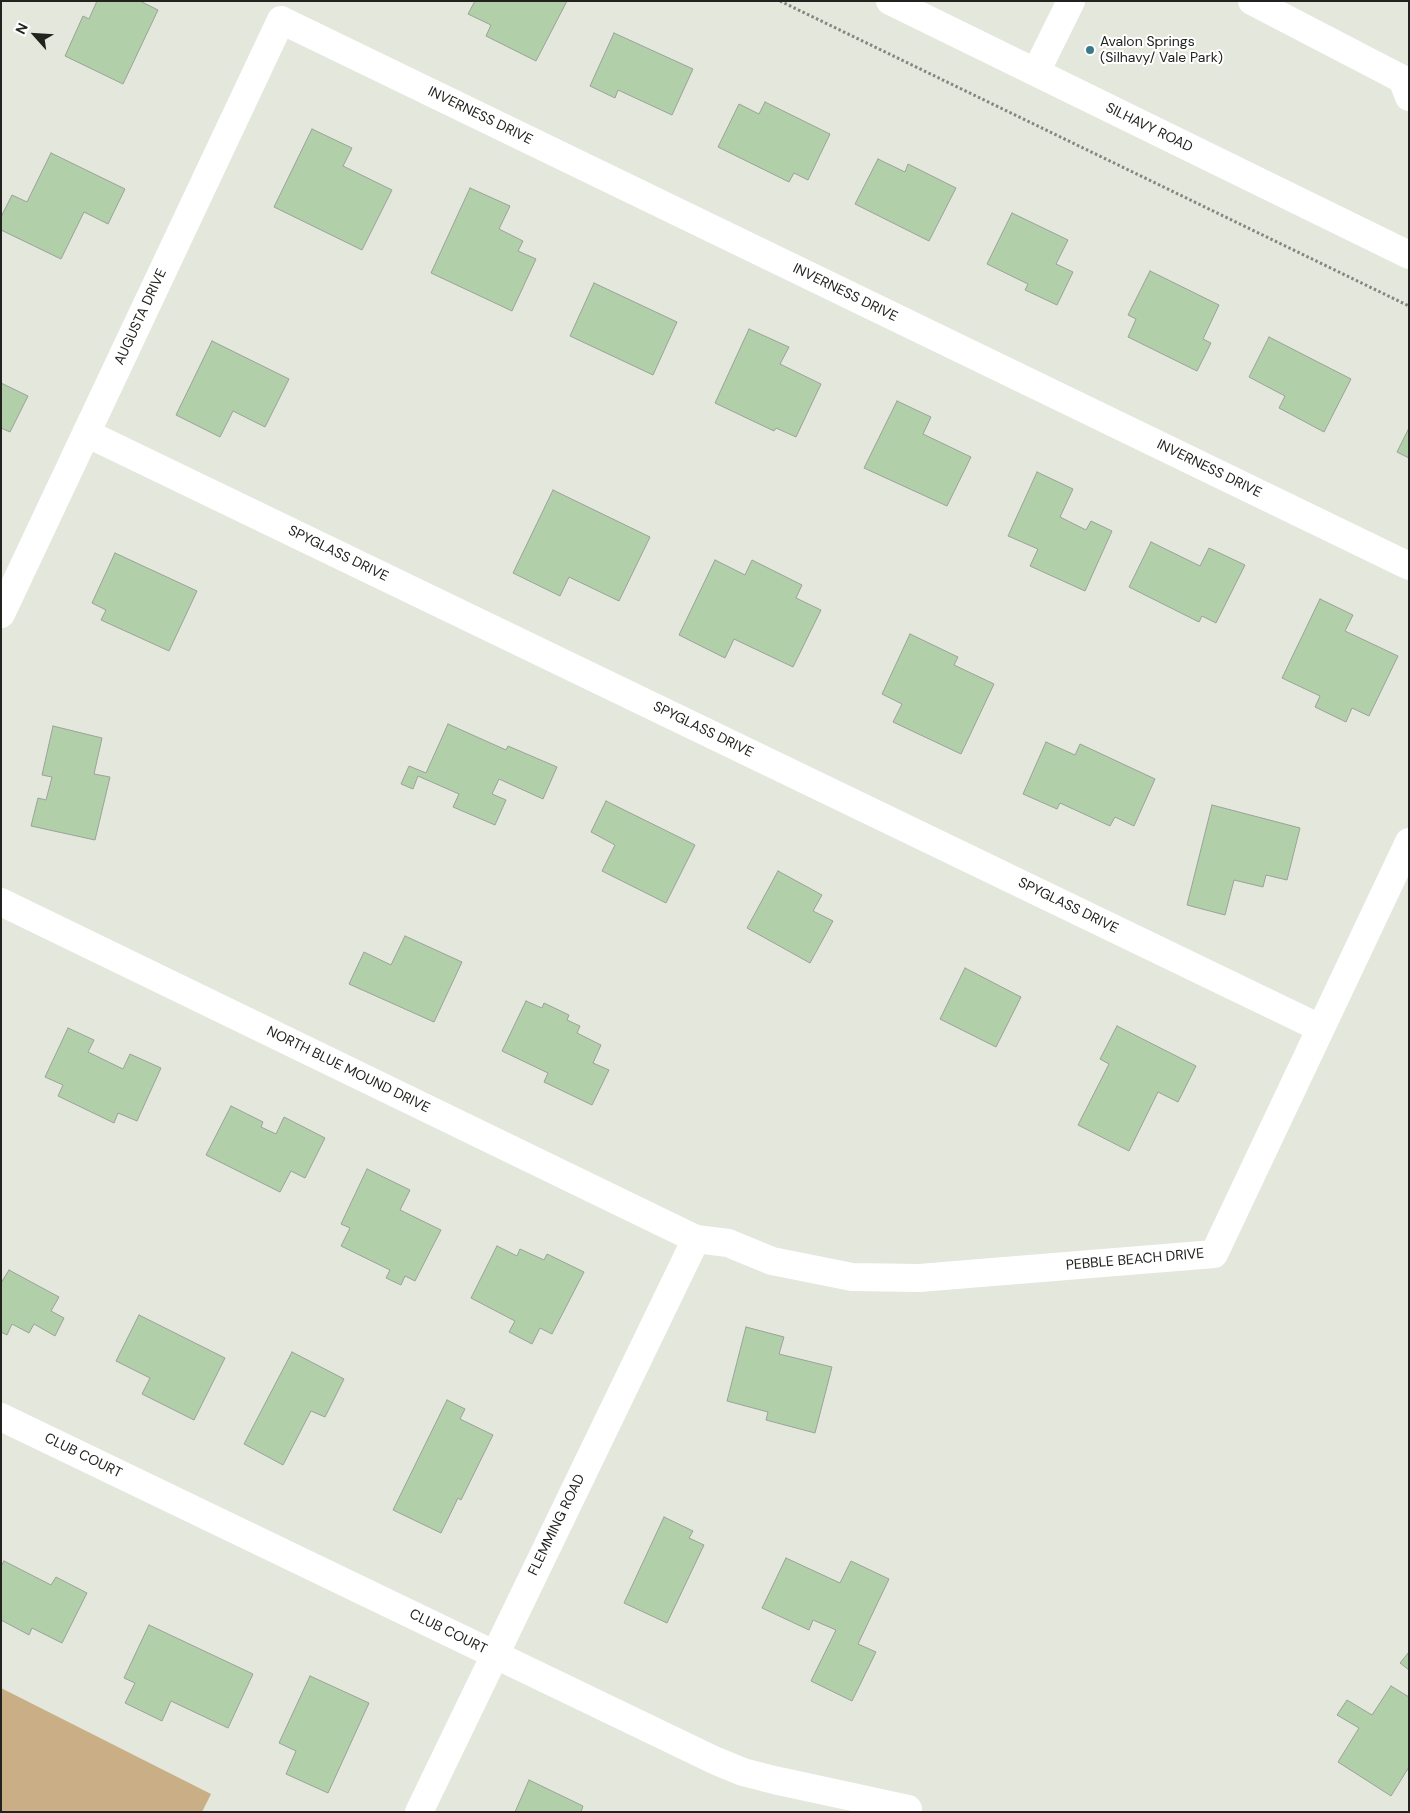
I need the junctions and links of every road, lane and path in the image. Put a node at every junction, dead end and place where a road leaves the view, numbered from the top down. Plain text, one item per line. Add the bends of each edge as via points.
1 (780, 1) edge
2 (890, 1) edge
3 (1071, 1) edge
4 (1252, 1) edge
5 (281, 20) joint
6 (1036, 72) junction
7 (1406, 81) edge
8 (1409, 255) edge
9 (1409, 306) edge
10 (86, 433) junction
11 (1409, 566) edge
12 (1, 614) edge
13 (1409, 842) edge
14 (1, 902) edge
15 (1320, 1028) junction
16 (696, 1238) junction
17 (1, 1417) edge
18 (495, 1655) junction
19 (908, 1809) dead end
20 (419, 1812) edge

1 - 9 path
2 - 6 street, SILHAVY ROAD
3 - 6 street
4 - 7 street
5 - 10 street, AUGUSTA DRIVE
5 - 11 street, INVERNESS DRIVE
6 - 8 street, SILHAVY ROAD
10 - 12 street, AUGUSTA DRIVE
10 - 15 street, SPYGLASS DRIVE
13 - 15 street, PEBBLE BEACH DRIVE
14 - 16 street, NORTH BLUE MOUND DRIVE
15 - 16 street, PEBBLE BEACH DRIVE via 1214,1254 919,1278 852,1277 772,1261 728,1243
16 - 18 street, FLEMMING ROAD
17 - 18 street, CLUB COURT
18 - 19 street, CLUB COURT via 743,1772
18 - 20 street, FLEMMING ROAD

